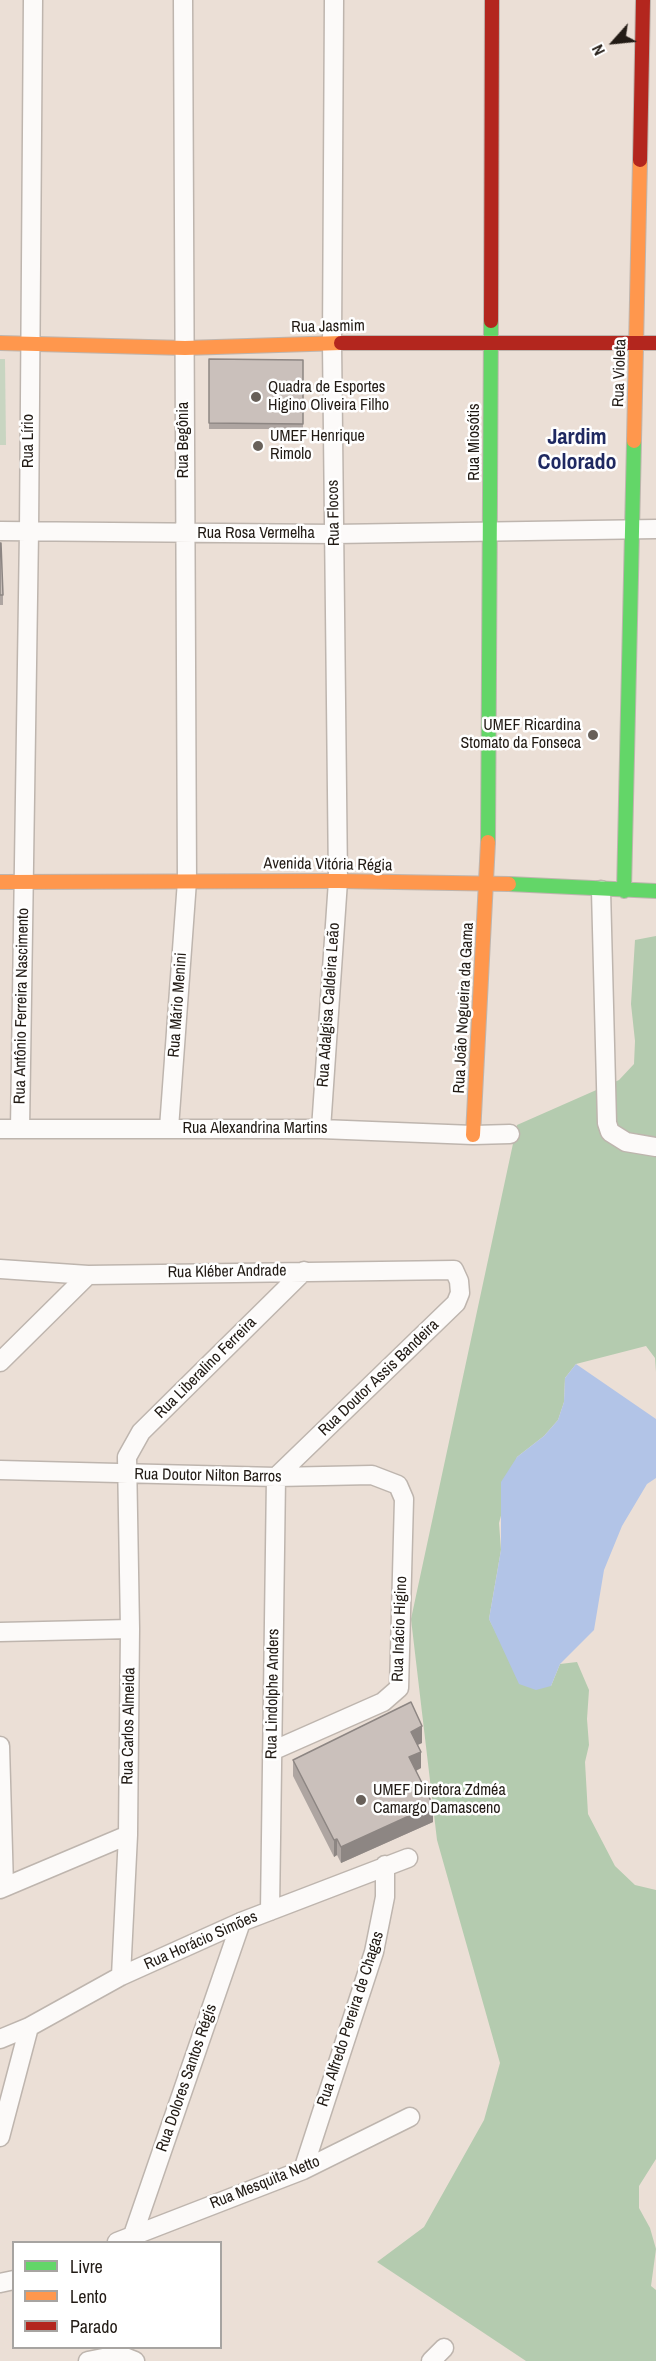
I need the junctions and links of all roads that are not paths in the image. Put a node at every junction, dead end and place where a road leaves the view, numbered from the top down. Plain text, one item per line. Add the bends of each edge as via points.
1 (33, 0) edge
2 (183, 0) edge
3 (334, 0) edge
4 (492, 0) edge
5 (643, 0) edge
6 (492, 342) junction
7 (332, 343) junction
8 (638, 343) junction
9 (656, 343) edge
10 (0, 344) edge
11 (29, 345) junction
12 (185, 348) junction
13 (656, 529) edge
14 (632, 530) junction
15 (0, 531) edge
16 (29, 531) junction
17 (491, 532) junction
18 (184, 533) junction
19 (334, 534) junction
20 (187, 881) junction
21 (338, 881) junction
22 (0, 882) edge
23 (23, 883) junction
24 (488, 883) junction
25 (601, 890) junction
26 (624, 891) junction
27 (656, 891) edge
28 (168, 1128) junction
29 (321, 1128) junction
30 (0, 1129) edge
31 (20, 1129) junction
32 (510, 1134) dead end
33 (473, 1135) junction
34 (656, 1147) edge
35 (0, 1269) edge
36 (454, 1270) joint
37 (304, 1271) junction
38 (88, 1275) junction
39 (0, 1362) edge
40 (0, 1470) edge
41 (126, 1474) junction
42 (276, 1477) junction
43 (404, 1499) joint
44 (130, 1629) junction
45 (0, 1632) edge
46 (0, 1746) edge
47 (272, 1751) junction
48 (128, 1835) junction
49 (408, 1858) dead end
50 (385, 1865) junction
51 (2, 1888) edge
52 (270, 1911) junction
53 (241, 1922) junction
54 (121, 1976) junction
55 (29, 2027) junction
56 (0, 2039) edge
57 (410, 2117) dead end
58 (0, 2137) edge
59 (303, 2170) junction
60 (125, 2239) edge
61 (444, 2348) dead end
62 (88, 2361) edge
63 (135, 2361) edge
64 (430, 2361) edge

1 - 11 street, Rua Lírio
2 - 12 street, Rua Begônia
3 - 7 street, Rua Flocos
4 - 6 street, Rua Miosótis
5 - 8 street, Rua Violeta
6 - 7 street, Rua Jasmim
6 - 8 street, Rua Jasmim
6 - 17 street, Rua Miosótis
7 - 12 street, Rua Jasmim
7 - 19 street, Rua Flocos
8 - 9 street, Rua Jasmim
8 - 14 street, Rua Violeta
10 - 11 street, Rua Jasmim
11 - 12 street, Rua Jasmim
11 - 16 street, Rua Lírio
12 - 18 street, Rua Begônia
13 - 14 street, Rua Rosa Vermelha
14 - 17 street, Rua Rosa Vermelha
14 - 26 street, Rua Violeta
15 - 16 street, Rua Rosa Vermelha
16 - 18 street, Rua Rosa Vermelha
16 - 23 street, Rua Lírio
17 - 19 street, Rua Rosa Vermelha
17 - 24 street, Rua Miosótis
18 - 19 street, Rua Rosa Vermelha
18 - 20 street, Rua Begônia
19 - 21 street, Rua Flocos
20 - 21 street, Avenida Vitória Régia
20 - 23 street, Avenida Vitória Régia
20 - 28 street, Rua Mário Menini
21 - 24 street, Avenida Vitória Régia
21 - 29 street, Rua Adalgisa Caldeira Leão
22 - 23 street, Avenida Vitória Régia
23 - 31 street, Rua Antônio Ferreira Nascimento
24 - 25 street, Avenida Vitória Régia
24 - 33 street, Rua João Nogueira da Gama
25 - 26 street, Avenida Vitória Régia
25 - 34 street via 607,1123 610,1131 626,1142
26 - 27 street, Avenida Vitória Régia
28 - 29 street, Rua Alexandrina Martins
28 - 31 street, Rua Alexandrina Martins
29 - 33 street, Rua Alexandrina Martins
30 - 31 street, Rua Alexandrina Martins
32 - 33 street, Rua Alexandrina Martins
35 - 38 street, Rua Kléber Andrade
36 - 37 street, Rua Kléber Andrade
36 - 42 street, Rua Doutor Assis Bandeira via 460,1293 456,1303
37 - 38 street, Rua Kléber Andrade
37 - 41 street, Rua Liberalino Ferreira via 141,1432 131,1446
38 - 39 street
40 - 41 street, Rua Doutor Nilton Barros
41 - 42 street, Rua Doutor Nilton Barros
41 - 44 street, Rua Carlos Almeida
42 - 43 street, Rua Doutor Nilton Barros via 372,1475 398,1485
42 - 47 street, Rua Lindolphe Anders
43 - 47 street, Rua Inácio Higino via 399,1688 383,1702
44 - 45 street
44 - 48 street, Rua Carlos Almeida
46 - 51 street
47 - 52 street, Rua Lindolphe Anders
48 - 51 street
48 - 54 street, Rua Carlos Almeida
49 - 50 street, Rua Horácio Simões
50 - 52 street, Rua Horácio Simões
50 - 59 street, Rua Alfredo Pereira de Chagas via 382,1917 374,1952
52 - 53 street, Rua Horácio Simões
53 - 54 street, Rua Horácio Simões
53 - 60 street, Rua Dolores Santos Régis
54 - 55 street, Rua Horácio Simões
55 - 56 street, Rua Horácio Simões
55 - 58 street
57 - 59 street, Rua Mesquita Netto
59 - 60 street, Rua Mesquita Netto
61 - 64 street
62 - 63 street via 113,2356

